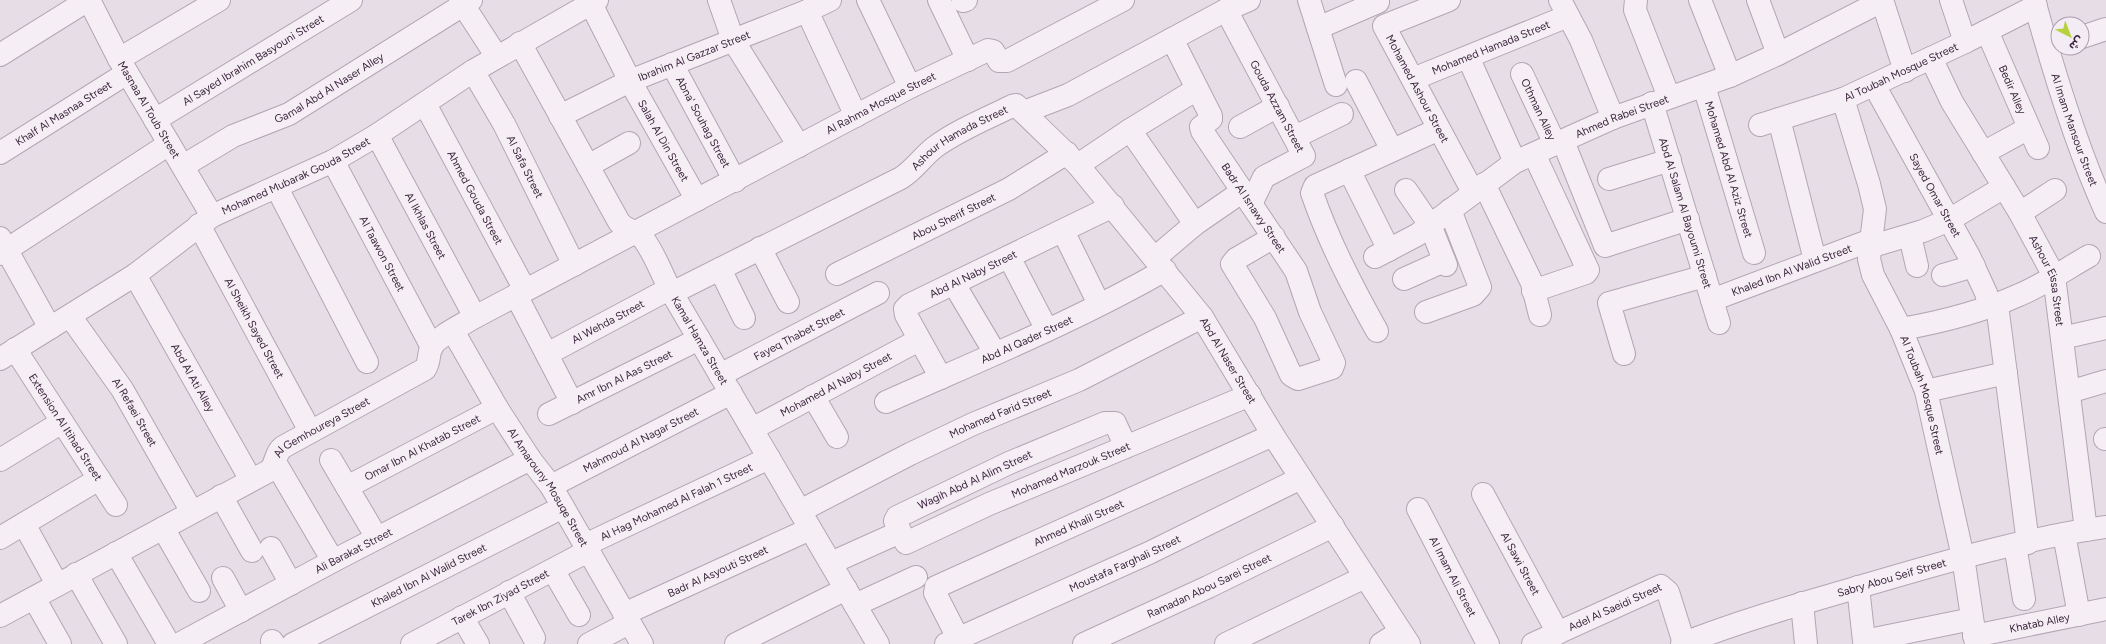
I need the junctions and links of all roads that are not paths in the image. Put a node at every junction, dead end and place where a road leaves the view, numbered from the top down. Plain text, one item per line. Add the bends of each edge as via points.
1 (89, 0) edge
2 (219, 0) edge
3 (352, 0) edge
4 (719, 0) edge
5 (868, 0) edge
6 (939, 0) edge
7 (1123, 0) edge
8 (1249, 0) edge
9 (1309, 0) edge
10 (1449, 0) edge
11 (1636, 0) edge
12 (1700, 0) edge
13 (1951, 0) edge
14 (592, 1) edge
15 (1762, 1) edge
16 (1882, 1) edge
17 (465, 2) edge
18 (1378, 2) dead end
19 (2035, 3) edge
20 (814, 5) edge
21 (1564, 8) edge
22 (1226, 10) junction
23 (1318, 28) junction
24 (2106, 30) edge
25 (1987, 32) junction
26 (2090, 35) edge
27 (1172, 39) junction
28 (733, 40) junction
29 (1965, 42) junction
30 (520, 43) junction
31 (1778, 54) junction
32 (0, 55) edge
33 (497, 57) junction
34 (1468, 57) junction
35 (1931, 58) junction
36 (968, 60) junction
37 (672, 64) junction
38 (123, 66) junction
39 (474, 71) junction
40 (1905, 71) junction
41 (1522, 74) dead end
42 (1730, 76) junction
43 (1413, 80) junction
44 (630, 81) junction
45 (1874, 85) junction
46 (1704, 86) junction
47 (910, 87) junction
48 (1198, 90) junction
49 (1843, 99) junction
50 (1661, 100) junction
51 (425, 104) junction
52 (1278, 106) junction
53 (1024, 112) junction
54 (1342, 114) dead end
55 (560, 116) junction
56 (856, 116) junction
57 (1613, 118) junction
58 (155, 120) junction
59 (1240, 128) dead end
60 (2029, 128) junction
61 (1439, 129) junction
62 (1130, 130) junction
63 (377, 135) junction
64 (1295, 137) junction
65 (1559, 142) junction
66 (169, 144) junction
67 (629, 144) dead end
68 (799, 146) junction
69 (2038, 148) dead end
70 (1392, 150) junction
71 (1983, 153) junction
72 (0, 154) edge
73 (1525, 158) junction
74 (1072, 159) junction
75 (1670, 160) junction
76 (334, 161) junction
77 (183, 166) junction
78 (588, 166) junction
79 (1349, 170) junction
80 (1610, 179) dead end
81 (734, 181) junction
82 (2004, 187) junction
83 (277, 188) junction
84 (1479, 188) junction
85 (1406, 190) dead end
86 (2055, 190) dead end
87 (1247, 198) junction
88 (697, 200) junction
89 (1113, 206) junction
90 (1450, 210) junction
91 (2106, 212) edge
92 (2020, 213) junction
93 (1688, 219) junction
94 (1949, 220) junction
95 (206, 221) junction
96 (1194, 224) junction
97 (1430, 225) junction
98 (1063, 230) junction
99 (636, 233) junction
100 (1910, 236) junction
101 (1274, 237) junction
102 (1870, 243) junction
103 (2, 247) edge
104 (760, 248) junction
105 (1754, 253) dead end
106 (2090, 256) dead end
107 (1009, 257) junction
108 (1816, 260) junction
109 (1160, 264) junction
110 (574, 265) junction
111 (1917, 266) dead end
112 (1974, 266) junction
113 (720, 269) junction
114 (837, 274) dead end
115 (135, 275) junction
116 (1943, 275) dead end
117 (1705, 276) junction
118 (2054, 276) junction
119 (1404, 278) dead end
120 (954, 284) junction
121 (671, 291) junction
122 (1534, 291) junction
123 (521, 293) junction
124 (878, 294) dead end
125 (1712, 300) junction
126 (788, 302) dead end
127 (1099, 304) junction
128 (1993, 306) junction
129 (1426, 312) dead end
130 (1540, 315) dead end
131 (70, 316) junction
132 (475, 317) junction
133 (1202, 317) junction
134 (744, 318) dead end
135 (1719, 323) dead end
136 (50, 328) junction
137 (2106, 328) edge
138 (1901, 329) junction
139 (1047, 330) junction
140 (453, 331) junction
141 (1377, 331) dead end
142 (2062, 338) junction
143 (699, 340) junction
144 (919, 340) junction
145 (432, 347) junction
146 (995, 353) junction
147 (8, 354) edge
148 (546, 354) junction
149 (1624, 354) dead end
150 (367, 362) dead end
151 (2006, 373) junction
152 (941, 378) junction
153 (2106, 381) edge
154 (725, 384) junction
155 (1926, 391) junction
156 (2069, 392) junction
157 (1250, 395) junction
158 (813, 396) junction
159 (886, 402) dead end
160 (572, 403) junction
161 (497, 408) junction
162 (549, 414) dead end
163 (62, 422) junction
164 (752, 429) junction
165 (310, 431) junction
166 (1274, 435) junction
167 (837, 437) dead end
168 (1126, 447) junction
169 (769, 458) junction
170 (530, 459) junction
171 (0, 460) edge
172 (331, 460) dead end
173 (275, 462) junction
174 (1301, 478) junction
175 (99, 479) junction
176 (251, 480) junction
177 (551, 486) junction
178 (347, 487) junction
179 (1483, 494) dead end
180 (221, 496) junction
181 (116, 505) dead end
182 (563, 506) junction
183 (1418, 509) dead end
184 (192, 512) junction
185 (805, 520) junction
186 (24, 524) junction
187 (1333, 526) junction
188 (163, 528) junction
189 (2096, 528) edge
190 (900, 532) junction
191 (2064, 534) junction
192 (0, 538) edge
193 (377, 538) junction
194 (2022, 544) junction
195 (587, 548) junction
196 (116, 553) junction
197 (1963, 557) junction
198 (333, 561) junction
199 (831, 563) junction
200 (553, 570) junction
201 (916, 577) dead end
202 (1365, 577) junction
203 (223, 578) dead end
204 (67, 579) junction
205 (291, 584) junction
206 (1858, 587) junction
207 (199, 591) dead end
208 (509, 592) junction
209 (851, 597) junction
210 (34, 598) junction
211 (2024, 599) dead end
212 (1802, 603) junction
213 (2106, 609) edge
214 (241, 611) junction
215 (579, 615) dead end
216 (2079, 615) junction
217 (0, 616) edge
218 (462, 618) junction
219 (627, 619) junction
220 (1558, 633) junction
221 (1974, 633) edge
222 (209, 637) edge
223 (534, 638) dead end
224 (1404, 638) edge
225 (952, 641) edge
226 (280, 643) edge
227 (416, 643) edge
228 (875, 643) edge
229 (1688, 643) edge
230 (60, 644) edge
231 (116, 644) edge
232 (168, 644) edge
233 (179, 644) edge
234 (478, 644) edge
235 (590, 644) edge
236 (642, 644) edge
237 (736, 644) edge
238 (1084, 644) edge
239 (1226, 644) edge
240 (1382, 644) edge
241 (1488, 644) edge
242 (1533, 644) edge
243 (1806, 644) edge

1 - 32 street
1 - 38 street, Masnaa Al Toub Street
2 - 38 street, Khalf Al Masnaa Street
3 - 58 street, Al Sayed Ibrahim Basyouni Street
4 - 28 street
5 - 47 street
6 - 36 street
7 - 36 street, Al Rahma Mosque Street via 1007,61 999,61 991,50
8 - 22 street, Ashour Hamada Street
9 - 23 street
10 - 43 street, Mohamed Ashour Street via 1384,26
11 - 50 street, Abd Al Salam Al Bayoumi Street via 1635,10
12 - 42 street
13 - 29 street
14 - 30 street, Mohamed Mubarak Gouda Street
14 - 44 street, Salah Al Din Street
15 - 31 street
16 - 31 street, Ahmed Rabei Street
16 - 40 street
17 - 33 street
17 - 77 street, Gamal Abd Al Naser Alley via 289,114 233,136
18 - 23 street
19 - 25 street, Al Toubah Mosque Street
19 - 91 street, Al Imam Mansour Street via 2089,175
20 - 28 street, Ibrahim Al Gazzar Street
20 - 56 street
21 - 34 street, Mohamed Hamada Street
21 - 57 street via 1581,40
22 - 27 street, Ashour Hamada Street
22 - 52 street, Gouda Azzam Street
23 - 70 street via 1346,83
24 - 26 street
25 - 29 street, Al Toubah Mosque Street
25 - 60 street, Bedir Alley
27 - 48 street, Badr Al Isnawy Street
27 - 53 street, Ashour Hamada Street via 1068,95
28 - 37 street, Ibrahim Al Gazzar Street
28 - 68 street
29 - 35 street, Al Toubah Mosque Street
30 - 33 street, Mohamed Mubarak Gouda Street
30 - 55 street, Kamal Hamza Street
31 - 42 street, Ahmed Rabei Street
33 - 39 street, Mohamed Mubarak Gouda Street
34 - 43 street, Mohamed Hamada Street
34 - 73 street
35 - 40 street, Al Toubah Mosque Street
35 - 71 street, Ashour Eissa Street via 1952,102
36 - 47 street, Al Rahma Mosque Street
37 - 44 street, Ibrahim Al Gazzar Street
37 - 81 street, Abna' Souhag Street
38 - 58 street, Masnaa Al Toub Street
38 - 72 street, Khalf Al Masnaa Street
39 - 51 street, Mohamed Mubarak Gouda Street
39 - 110 street, Al Safa Street via 504,124
40 - 45 street, Al Toubah Mosque Street
41 - 65 street, Othman Alley
42 - 46 street, Ahmed Rabei Street
43 - 61 street, Mohamed Ashour Street
44 - 55 street, Ibrahim Al Gazzar Street
44 - 88 street, Salah Al Din Street
45 - 49 street, Al Toubah Mosque Street
45 - 94 street, Sayed Omar Street
46 - 50 street, Ahmed Rabei Street
46 - 105 street, Mohamed Abd Al Aziz Street
47 - 56 street, Al Rahma Mosque Street
48 - 62 street, Abou Sherif Street
48 - 87 street, Badr Al Isnawy Street via 1212,116 1201,127 1202,131
49 - 102 street, Al Toubah Mosque Street via 1875,209
49 - 108 street, Al Toubah Mosque Street via 1770,122
50 - 57 street, Ahmed Rabei Street
50 - 75 street, Abd Al Salam Al Bayoumi Street
51 - 63 street, Mohamed Mubarak Gouda Street
51 - 123 street, Ahmed Gouda Street
52 - 59 street
52 - 64 street, Gouda Azzam Street
53 - 74 street, Abd Al Naser Street
53 - 104 street, Ashour Hamada Street via 1016,105 1012,106 958,132 924,156 901,178
54 - 64 street
55 - 78 street, Kamal Hamza Street
56 - 68 street, Al Rahma Mosque Street
57 - 65 street, Ahmed Rabei Street
58 - 66 street, Masnaa Al Toub Street
60 - 69 street, Bedir Alley
60 - 71 street
61 - 70 street
61 - 84 street, Mohamed Ashour Street
62 - 74 street, Abou Sherif Street
62 - 96 street
63 - 76 street, Mohamed Mubarak Gouda Street
63 - 132 street, Al Ikhlas Street
64 - 87 street, Gouda Azzam Street via 1304,158 1264,177
65 - 73 street, Ahmed Rabei Street
65 - 93 street, Othman Alley via 1605,246
66 - 77 street, Masnaa Al Toub Street
66 - 103 street
67 - 78 street
68 - 81 street, Al Rahma Mosque Street
70 - 79 street
71 - 82 street, Ashour Eissa Street
73 - 84 street, Ahmed Rabei Street
73 - 122 street via 1588,270 1586,273
74 - 89 street, Abd Al Naser Street
74 - 114 street, Abou Sherif Street
75 - 80 street
75 - 93 street, Abd Al Salam Al Bayoumi Street
76 - 83 street, Mohamed Mubarak Gouda Street
76 - 145 street, Al Taawon Street
77 - 95 street, Masnaa Al Toub Street
78 - 99 street, Kamal Hamza Street via 619,222 626,230
79 - 97 street, Ahmed Rabei Street via 1382,254
79 - 141 street via 1315,186 1312,193 1330,241
81 - 88 street, Al Rahma Mosque Street
82 - 92 street, Ashour Eissa Street
82 - 94 street, Khaled Ibn Al Walid Street
83 - 95 street, Mohamed Mubarak Gouda Street
83 - 150 street
84 - 90 street, Ahmed Rabei Street
84 - 122 street, Mohamed Ashour Street via 1528,274
85 - 97 street
86 - 92 street
87 - 96 street
87 - 101 street, Badr Al Isnawy Street
88 - 99 street, Al Rahma Mosque Street
89 - 98 street, Abd Al Naby Street
89 - 109 street, Abd Al Naser Street
90 - 97 street, Ahmed Rabei Street
90 - 129 street via 1480,287 1473,295
92 - 118 street, Ashour Eissa Street
93 - 117 street, Abd Al Salam Al Bayoumi Street
94 - 100 street, Khaled Ibn Al Walid Street
94 - 112 street, Sayed Omar Street
95 - 115 street, Mohamed Mubarak Gouda Street
95 - 165 street, Al Sheikh Sayed Street
96 - 109 street
97 - 119 street via 1445,263
98 - 107 street, Abd Al Naby Street
98 - 127 street
99 - 110 street
99 - 121 street, Kamal Hamza Street via 644,240
100 - 102 street, Khaled Ibn Al Walid Street
100 - 111 street
101 - 101 street, Badr Al Isnawy Street via 1299,276 1310,312 1334,363 1332,368 1298,379 1294,378 1265,318 1232,264 1236,259
102 - 108 street, Khaled Ibn Al Walid Street
102 - 138 street, Al Toubah Mosque Street via 1869,259 1873,275
103 - 136 street
104 - 113 street, Ashour Hamada Street
104 - 126 street
106 - 118 street
107 - 120 street, Abd Al Naby Street
107 - 139 street
108 - 125 street, Khaled Ibn Al Walid Street
109 - 127 street, Abd Al Qader Street
109 - 133 street, Abd Al Naser Street
110 - 123 street
112 - 116 street
112 - 128 street, Sayed Omar Street
113 - 121 street, Ashour Hamada Street
113 - 134 street
115 - 131 street, Mohamed Mubarak Gouda Street
115 - 176 street, Abd Al Ati Alley
117 - 125 street, Abd Al Salam Al Bayoumi Street
117 - 149 street via 1609,303
118 - 128 street via 2021,295
118 - 142 street, Ashour Eissa Street
120 - 144 street, Abd Al Naby Street via 906,307 906,315
120 - 146 street
121 - 143 street, Kamal Hamza Street
121 - 148 street, Al Wehda Street
122 - 130 street, Mohamed Ashour Street
123 - 132 street
123 - 148 street, Ahmed Gouda Street
124 - 154 street, Fayeq Thabet Street
125 - 135 street, Abd Al Salam Al Bayoumi Street
127 - 139 street, Abd Al Qader Street
128 - 138 street via 1946,321
128 - 151 street, Sayed Omar Street
131 - 136 street, Mohamed Mubarak Gouda Street
131 - 184 street, Al Refaei Street via 122,389
132 - 140 street
133 - 157 street, Abd Al Naser Street
133 - 185 street, Mohamed Farid Street via 1078,380 973,424 910,454
136 - 147 street, Mohamed Mubarak Gouda Street
137 - 142 street
138 - 155 street, Al Toubah Mosque Street
139 - 146 street, Abd Al Qader Street
140 - 145 street via 437,340
140 - 161 street, Al Amarouny Mosuqe Street
142 - 156 street, Ashour Eissa Street
143 - 154 street, Kamal Hamza Street
143 - 160 street, Amr Ibn Al Aas Street
144 - 152 street, Abd Al Naby Street
144 - 158 street, Mohamed Al Naby Street
145 - 165 street, Al Gemhoureya Street via 425,369
146 - 152 street, Abd Al Qader Street
147 - 163 street, Extension Al Itihad Street
148 - 160 street, Ahmed Gouda Street
151 - 155 street
151 - 194 street, Sayed Omar Street
152 - 159 street, Abd Al Qader Street
153 - 156 street
154 - 164 street, Kamal Hamza Street
154 - 177 street, Mahmoud Al Nagar Street
155 - 197 street, Al Toubah Mosque Street
156 - 189 street, Ashour Eissa Street
157 - 166 street, Abd Al Naser Street
157 - 168 street, Mohamed Marzouk Street
158 - 164 street, Mohamed Al Naby Street
158 - 167 street
160 - 162 street, Amr Ibn Al Aas Street
161 - 170 street, Al Amarouny Mosuqe Street
161 - 178 street, Omar Ibn Al Khatab Street
163 - 171 street
163 - 175 street, Extension Al Itihad Street
164 - 169 street, Kamal Hamza Street
165 - 173 street, Al Gemhoureya Street via 279,450
166 - 174 street, Abd Al Naser Street
166 - 225 street, Ahmed Khalil Street via 936,587 935,593
168 - 190 street, Mohamed Marzouk Street via 989,504 907,543
168 - 190 street, Wagih Abd Al Alim Street via 1118,426 1115,423 1105,423 1009,463 897,517
169 - 185 street, Kamal Hamza Street
169 - 195 street, Al Hag Mohamed Al Falah 1 Street
170 - 177 street, Al Amarouny Mosuqe Street
170 - 193 street, Ali Barakat Street
172 - 178 street
173 - 176 street, Al Gemhoureya Street via 269,471
173 - 198 street
174 - 187 street, Abd Al Naser Street
174 - 225 street, Moustafa Farghali Street via 1149,553
175 - 181 street, Extension Al Itihad Street
175 - 186 street
176 - 180 street, Al Gemhoureya Street
177 - 182 street, Al Amarouny Mosuqe Street
178 - 193 street
179 - 220 street, Al Sawi Street
180 - 184 street, Al Gemhoureya Street
180 - 205 street
182 - 195 street, Al Amarouny Mosuqe Street
182 - 226 street, Khaled Ibn Al Walid Street
183 - 241 street, Al Imam Ali Street
184 - 188 street, Al Gemhoureya Street
185 - 199 street, Kamal Hamza Street
185 - 219 street, Badr Al Asyouti Street
186 - 192 street
186 - 204 street
187 - 202 street, Abd Al Naser Street
187 - 238 street, Ramadan Abou Sarei Street
188 - 196 street, Al Gemhoureya Street
188 - 207 street
189 - 191 street, Sabry Abou Seif Street
190 - 199 street
191 - 194 street, Sabry Abou Seif Street
191 - 216 street
193 - 198 street, Ali Barakat Street
194 - 197 street, Sabry Abou Seif Street
194 - 211 street, Sayed Omar Street
195 - 200 street, Tarek Ibn Ziyad Street
195 - 219 street, Al Amarouny Mosuqe Street
196 - 204 street, Al Gemhoureya Street
196 - 232 street
197 - 206 street, Sabry Abou Seif Street
197 - 221 street, Al Toubah Mosque Street
198 - 205 street, Ali Barakat Street
199 - 209 street, Kamal Hamza Street
200 - 208 street, Tarek Ibn Ziyad Street
200 - 215 street
201 - 209 street
202 - 224 street, Abd Al Naser Street
202 - 239 street
203 - 214 street
204 - 210 street, Al Gemhoureya Street
204 - 231 street
205 - 214 street, Ali Barakat Street
206 - 212 street, Sabry Abou Seif Street
206 - 221 street, Khatab Alley via 1864,641
208 - 218 street, Tarek Ibn Ziyad Street
208 - 223 street
209 - 228 street, Kamal Hamza Street
209 - 237 street
210 - 217 street, Al Gemhoureya Street
210 - 230 street
212 - 229 street, Sabry Abou Seif Street via 1742,621
212 - 243 street
213 - 216 street, Khatab Alley
214 - 222 street, Ali Barakat Street
216 - 221 street, Khatab Alley
218 - 227 street, Tarek Ibn Ziyad Street
218 - 234 street
219 - 235 street, Badr Al Asyouti Street
219 - 236 street, Al Amarouny Mosuqe Street
220 - 229 street, Adel Al Saeidi Street via 1661,586 1668,592
220 - 242 street, Adel Al Saeidi Street
222 - 233 street, Ali Barakat Street
224 - 240 street

